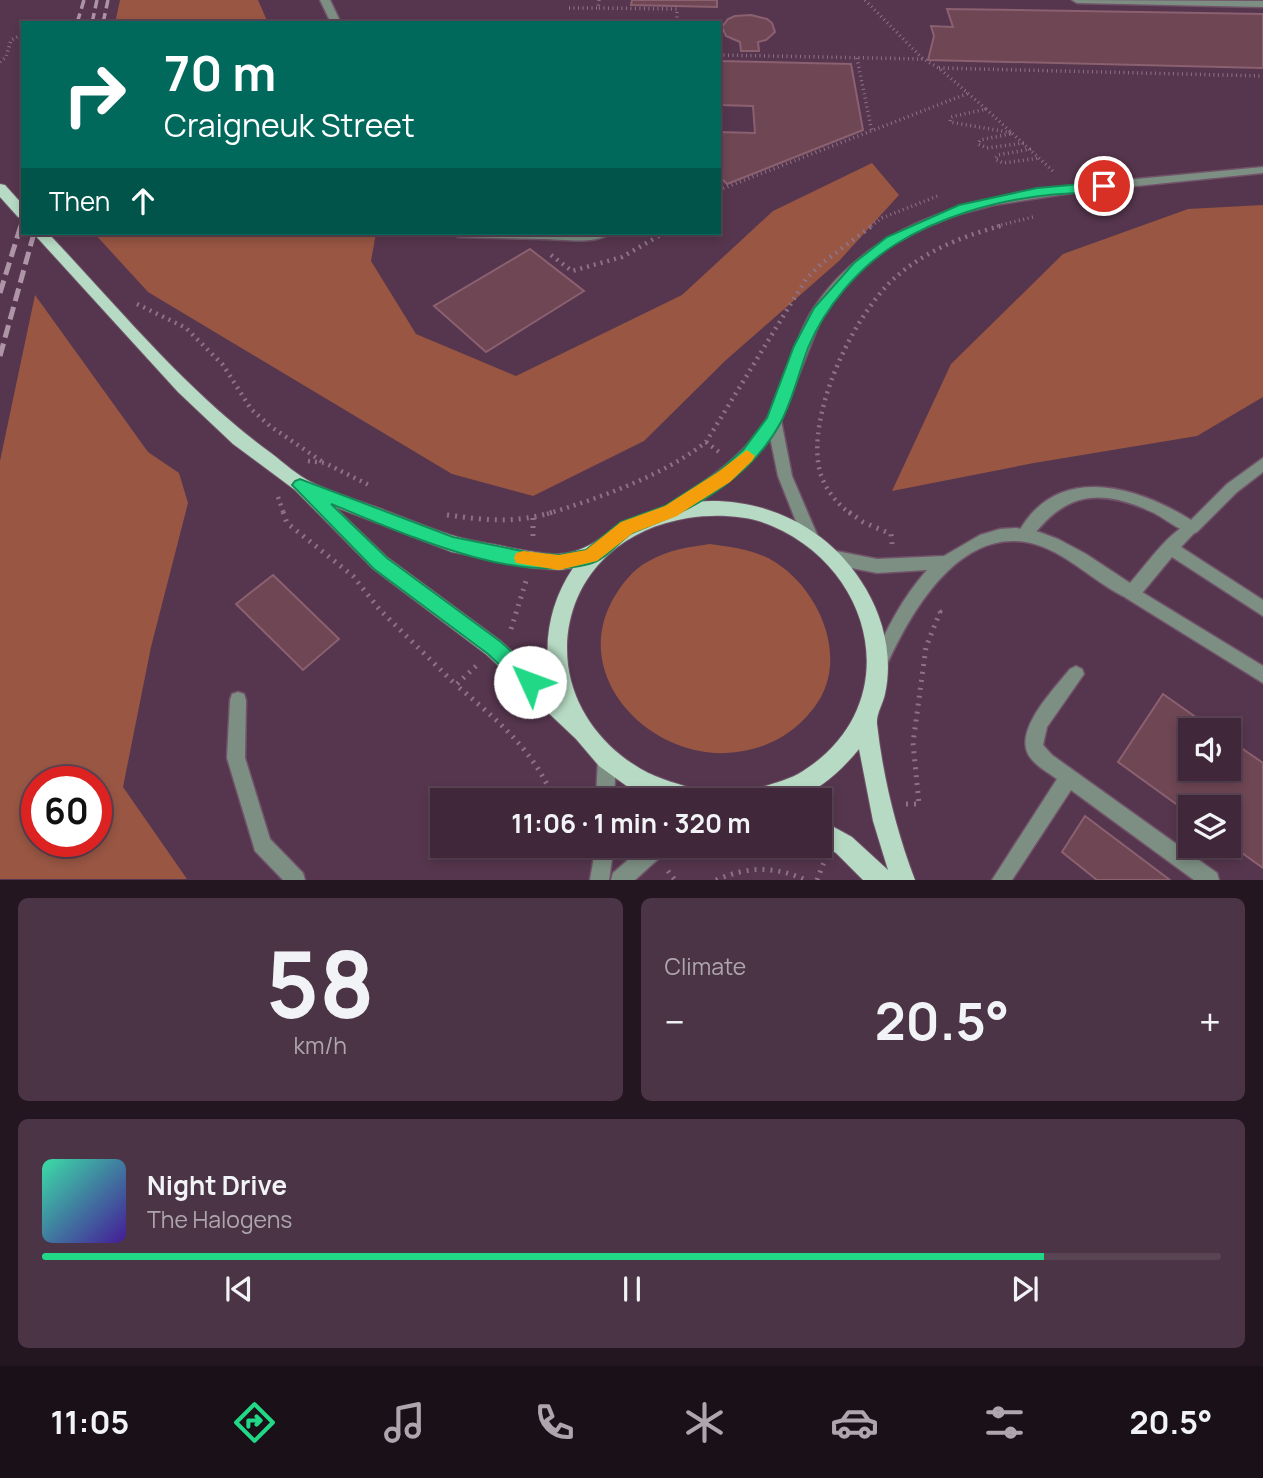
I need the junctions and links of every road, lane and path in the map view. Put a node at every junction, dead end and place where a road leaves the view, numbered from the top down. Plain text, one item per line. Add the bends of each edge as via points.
1 (325, 0) edge
2 (598, 0) edge
3 (865, 0) edge
4 (1077, 0) edge
5 (1151, 1) edge
6 (1199, 1) edge
7 (1263, 4) edge
8 (569, 8) dead end
9 (598, 8) junction
10 (335, 21) edge
11 (677, 21) edge
12 (21, 35) edge
13 (721, 55) edge
14 (857, 58) junction
15 (923, 59) junction
16 (0, 62) edge
17 (939, 68) junction
18 (1263, 76) edge
19 (969, 93) junction
20 (986, 109) junction
21 (872, 132) junction
22 (1013, 133) junction
23 (1025, 144) junction
24 (1031, 149) junction
25 (1040, 158) dead end
26 (1263, 170) edge
27 (1055, 173) dead end
28 (0, 188) edge
29 (721, 189) edge
30 (21, 212) edge
31 (1036, 217) dead end
32 (42, 235) edge
33 (543, 235) edge
34 (590, 235) edge
35 (134, 303) dead end
36 (774, 420) junction
37 (706, 442) dead end
38 (262, 457) junction
39 (325, 463) junction
40 (1263, 464) edge
41 (300, 485) junction
42 (373, 487) dead end
43 (671, 511) junction
44 (434, 513) dead end
45 (1192, 528) junction
46 (1025, 535) junction
47 (811, 539) junction
48 (1170, 548) junction
49 (591, 556) junction
50 (831, 557) junction
51 (945, 563) junction
52 (894, 565) junction
53 (1132, 593) junction
54 (914, 595) junction
55 (1263, 609) edge
56 (879, 664) junction
57 (1076, 674) dead end
58 (1263, 675) edge
59 (456, 685) dead end
60 (238, 700) dead end
61 (866, 721) junction
62 (584, 732) junction
63 (607, 758) junction
64 (1069, 777) junction
65 (606, 788) edge
66 (660, 788) edge
67 (796, 788) edge
68 (880, 804) junction
69 (832, 837) edge
70 (602, 858) edge
71 (645, 858) edge
72 (822, 858) edge
73 (296, 880) edge
74 (598, 880) edge
75 (620, 880) edge
76 (716, 880) edge
77 (806, 880) edge
78 (817, 880) edge
79 (881, 880) edge
80 (903, 880) edge
81 (1001, 880) edge
82 (1209, 880) edge

1 - 10 street
2 - 9 path
3 - 15 path
4 - 5 street
5 - 6 street
6 - 7 street
8 - 9 path
9 - 11 path via 677,9
12 - 16 path via 11,40
13 - 14 path
14 - 15 path
14 - 21 path
15 - 17 path
17 - 18 path
17 - 19 path
19 - 20 path
19 - 21 path
20 - 22 path
20 - 22 path via 949,120 955,125
21 - 29 path
22 - 23 path
22 - 23 path via 978,144 987,148
23 - 24 path
24 - 25 path via 995,159 1003,163
24 - 27 path
26 - 36 street via 1037,192 959,209 921,225 859,266 819,312
28 - 30 main road
31 - 52 path via 984,229 921,257 879,294 859,319 844,352 817,431 819,474 846,511 891,534
32 - 38 main road via 184,388
33 - 34 street
35 - 39 path via 186,328 223,365 251,410
36 - 43 street via 749,454 724,477
36 - 47 street via 785,476
37 - 44 path via 686,458 589,501 533,518 497,522
38 - 39 path
38 - 41 main road
38 - 59 path via 287,523 353,576 380,610
39 - 42 path
40 - 45 street
41 - 49 main road via 452,544 532,560 559,562
41 - 62 main road via 380,563 494,648
43 - 47 main road via 719,507 767,515
43 - 49 main road via 627,527
45 - 46 street via 1149,504 1099,491 1054,503
45 - 48 street
46 - 51 street via 997,535
46 - 53 street via 1052,544
47 - 50 main road
48 - 53 street
48 - 55 street
49 - 62 main road via 566,596 556,642 566,698
50 - 52 street
50 - 56 main road via 847,573 871,616
51 - 52 street
51 - 54 street
53 - 58 street
54 - 56 street
54 - 68 path via 940,612 926,647 913,743 919,804
56 - 61 main road via 876,693
57 - 64 street via 1033,738 1033,747 1042,757
60 - 73 street via 236,758 262,844
61 - 67 main road via 843,754
61 - 68 main road
62 - 63 main road
63 - 65 street
63 - 66 main road via 636,779
64 - 81 street
64 - 82 street
68 - 80 main road
69 - 79 main road
70 - 74 street
71 - 75 street
72 - 78 path
76 - 77 path via 740,869 761,867 784,869

